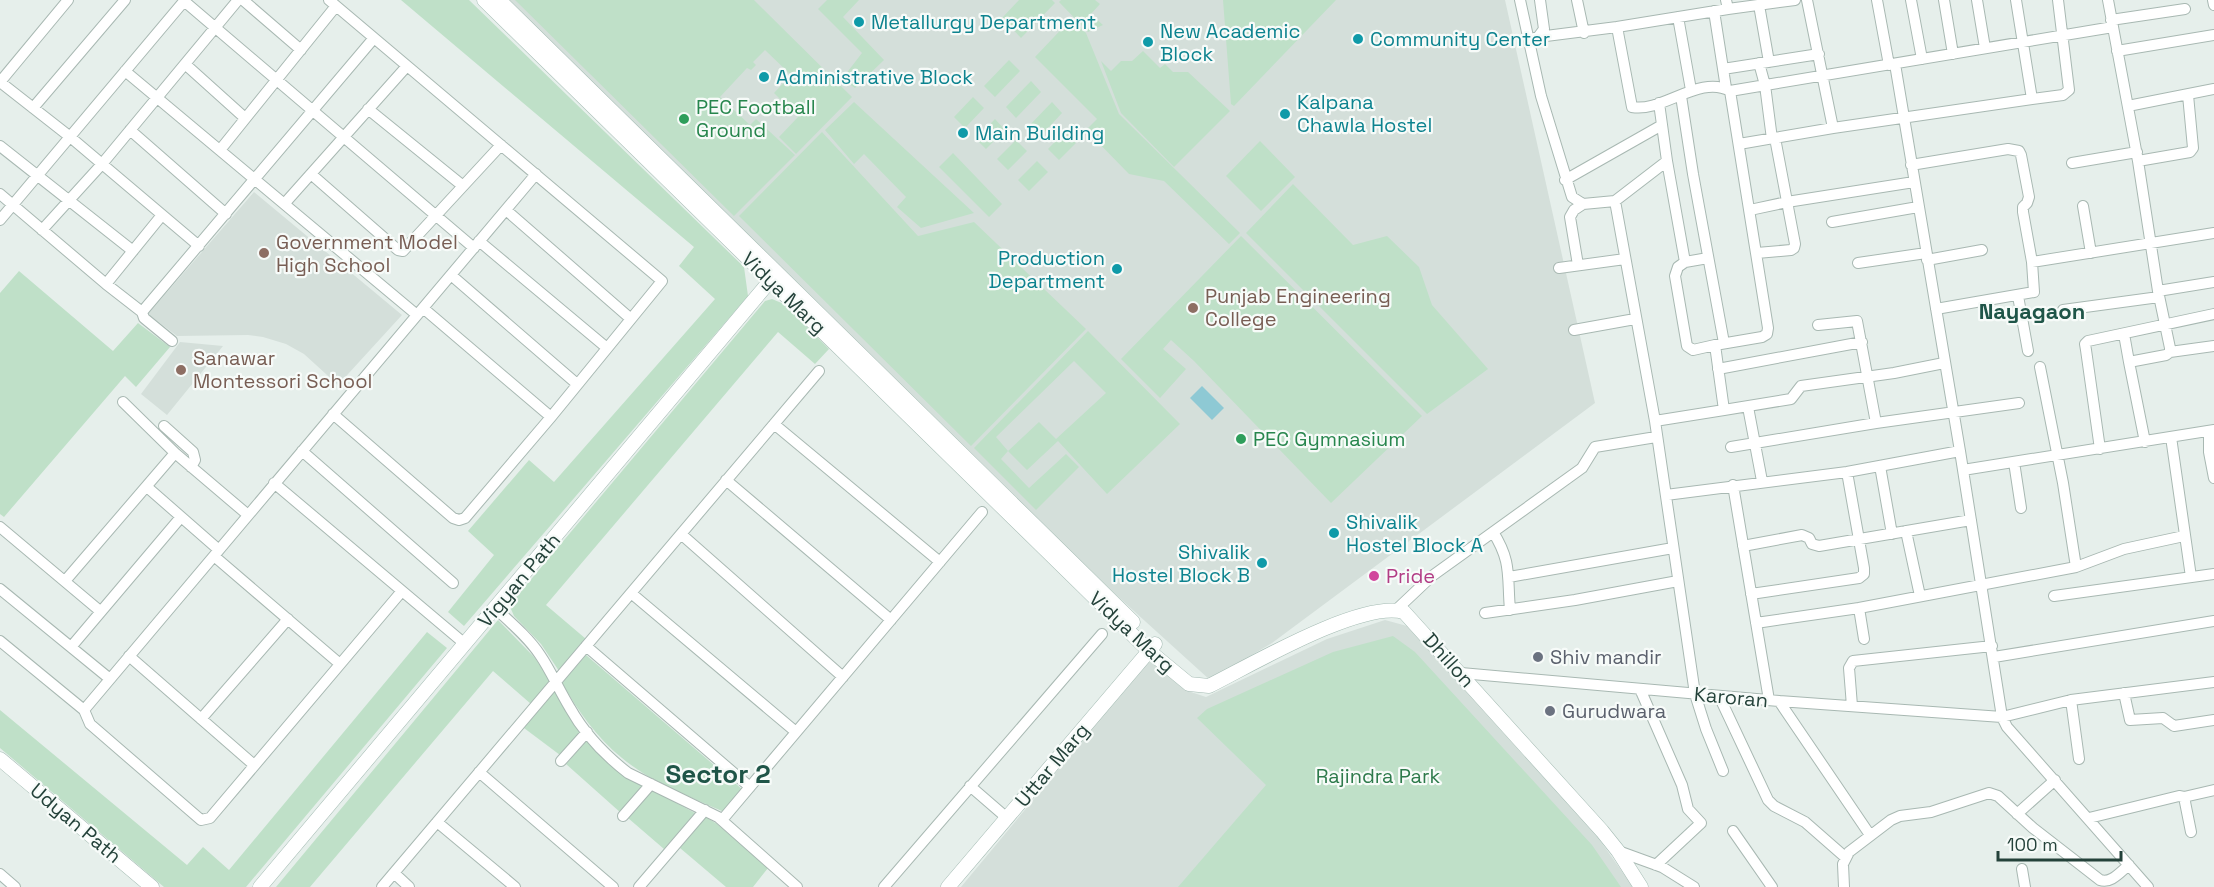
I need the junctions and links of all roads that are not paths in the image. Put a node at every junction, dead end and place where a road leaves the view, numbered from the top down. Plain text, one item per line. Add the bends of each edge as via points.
1 (68, 0) edge
2 (125, 0) edge
3 (184, 0) edge
4 (237, 0) edge
5 (243, 0) edge
6 (484, 0) edge
7 (498, 0) edge
8 (1520, 0) edge
9 (1540, 0) edge
10 (1577, 0) edge
11 (1795, 0) edge
12 (1807, 0) edge
13 (1877, 0) edge
14 (1911, 0) edge
15 (1944, 0) edge
16 (1977, 0) edge
17 (2016, 0) edge
18 (2058, 0) edge
19 (2108, 0) edge
20 (2213, 0) edge
21 (333, 3) edge
22 (1727, 4) edge
23 (1759, 5) junction
24 (2214, 5) edge
25 (2185, 9) dead end
26 (1714, 11) junction
27 (1678, 17) junction
28 (2112, 24) junction
29 (1617, 27) junction
30 (214, 28) junction
31 (1584, 33) junction
32 (2214, 35) edge
33 (2064, 36) junction
34 (374, 38) junction
35 (1533, 38) junction
36 (2023, 42) junction
37 (1985, 48) junction
38 (301, 50) junction
39 (2117, 51) junction
40 (1819, 54) junction
41 (1953, 54) junction
42 (1922, 59) junction
43 (1764, 62) junction
44 (185, 64) junction
45 (1892, 65) junction
46 (407, 66) junction
47 (1723, 69) junction
48 (124, 71) junction
49 (1823, 76) junction
50 (276, 81) junction
51 (0, 82) edge
52 (1764, 85) junction
53 (2214, 89) edge
54 (1728, 90) junction
55 (1686, 93) junction
56 (2187, 94) junction
57 (157, 98) junction
58 (2032, 99) junction
59 (1659, 103) junction
60 (2128, 106) junction
61 (33, 108) junction
62 (368, 109) junction
63 (312, 112) junction
64 (245, 118) junction
65 (1904, 118) junction
66 (1662, 125) junction
67 (1833, 128) junction
68 (130, 130) junction
69 (69, 136) junction
70 (342, 138) junction
71 (1774, 138) junction
72 (1739, 144) junction
73 (501, 145) junction
74 (0, 146) edge
75 (220, 150) junction
76 (2138, 157) junction
77 (1667, 161) junction
78 (2072, 163) dead end
79 (102, 164) junction
80 (1911, 165) junction
81 (311, 174) junction
82 (536, 174) junction
83 (36, 176) junction
84 (256, 179) junction
85 (1565, 180) junction
86 (1914, 182) junction
87 (463, 186) junction
88 (0, 194) edge
89 (68, 201) junction
90 (1615, 201) junction
91 (1787, 202) junction
92 (285, 203) junction
93 (12, 204) junction
94 (1583, 204) junction
95 (2083, 206) dead end
96 (1918, 207) junction
97 (506, 210) junction
98 (1750, 210) junction
99 (226, 214) junction
100 (162, 215) junction
101 (435, 216) junction
102 (0, 220) edge
103 (1832, 222) dead end
104 (42, 230) junction
105 (2214, 232) edge
106 (2150, 244) junction
107 (476, 245) junction
108 (199, 246) junction
109 (1982, 250) dead end
110 (133, 251) junction
111 (1757, 253) junction
112 (2091, 253) junction
113 (1927, 257) junction
114 (1708, 258) junction
115 (1625, 259) junction
116 (1685, 262) junction
117 (2032, 262) junction
118 (1858, 263) dead end
119 (1578, 266) junction
120 (1559, 268) dead end
121 (451, 275) junction
122 (774, 277) junction
123 (2214, 282) edge
124 (106, 284) junction
125 (2159, 294) junction
126 (2018, 296) junction
127 (1936, 309) junction
128 (2063, 310) dead end
129 (142, 312) junction
130 (420, 312) junction
131 (2214, 315) edge
132 (631, 319) junction
133 (1635, 319) junction
134 (2165, 324) junction
135 (1818, 325) dead end
136 (1574, 330) dead end
137 (2124, 334) junction
138 (172, 341) dead end
139 (1862, 342) junction
140 (1720, 344) junction
141 (2214, 346) edge
142 (607, 348) junction
143 (2028, 351) dead end
144 (2170, 352) junction
145 (2129, 362) junction
146 (1944, 363) junction
147 (2040, 367) dead end
148 (1718, 369) junction
149 (819, 371) dead end
150 (1869, 376) junction
151 (578, 384) junction
152 (123, 402) dead end
153 (2019, 403) dead end
154 (1748, 406) junction
155 (1724, 410) junction
156 (1952, 412) junction
157 (333, 414) junction
158 (551, 417) junction
159 (1655, 421) junction
160 (1876, 423) junction
161 (774, 424) junction
162 (164, 426) dead end
163 (2212, 430) edge
164 (1656, 436) junction
165 (2171, 437) junction
166 (2145, 442) junction
167 (1754, 444) junction
168 (1731, 447) dead end
169 (2100, 449) junction
170 (302, 451) junction
171 (1960, 451) junction
172 (175, 453) junction
173 (2057, 454) junction
174 (2014, 462) junction
175 (1880, 466) junction
176 (191, 467) junction
177 (1963, 470) junction
178 (1847, 472) junction
179 (2214, 478) edge
180 (726, 480) junction
181 (1762, 481) junction
182 (274, 483) junction
183 (1733, 485) junction
184 (147, 487) junction
185 (1666, 495) junction
186 (2021, 508) dead end
187 (982, 512) dead end
188 (248, 515) junction
189 (181, 517) junction
190 (1971, 520) junction
191 (0, 526) edge
192 (1906, 531) junction
193 (1492, 532) junction
194 (681, 534) junction
195 (1892, 534) junction
196 (2184, 536) junction
197 (1858, 539) junction
198 (1743, 546) junction
199 (1673, 548) junction
200 (216, 553) junction
201 (940, 562) junction
202 (2076, 567) junction
203 (2214, 574) edge
204 (1509, 577) junction
205 (2191, 577) junction
206 (65, 581) junction
207 (1678, 581) junction
208 (453, 583) dead end
209 (1981, 585) junction
210 (0, 589) edge
211 (402, 591) junction
212 (630, 593) junction
213 (1751, 594) junction
214 (1920, 596) junction
215 (2054, 596) dead end
216 (495, 608) junction
217 (1859, 608) junction
218 (1396, 610) junction
219 (1510, 610) junction
220 (100, 611) junction
221 (1485, 613) dead end
222 (288, 619) junction
223 (891, 620) junction
224 (2214, 621) edge
225 (1755, 623) junction
226 (1102, 634) dead end
227 (1863, 639) dead end
228 (0, 641) edge
229 (465, 644) junction
230 (586, 646) junction
231 (71, 647) junction
232 (1152, 647) junction
233 (1993, 652) junction
234 (129, 656) junction
235 (340, 664) junction
236 (1461, 673) junction
237 (843, 676) junction
238 (110, 679) junction
239 (555, 682) junction
240 (2214, 682) edge
241 (1640, 689) junction
242 (2124, 693) junction
243 (1695, 694) junction
244 (1719, 696) junction
245 (2071, 700) junction
246 (1774, 701) junction
247 (1852, 706) junction
248 (84, 710) junction
249 (2002, 717) junction
250 (201, 719) junction
251 (2214, 720) edge
252 (587, 732) junction
253 (796, 732) junction
254 (0, 759) edge
255 (2079, 759) dead end
256 (561, 761) dead end
257 (254, 765) junction
258 (0, 768) edge
259 (1723, 771) dead end
260 (479, 772) junction
261 (2055, 780) junction
262 (651, 784) junction
263 (970, 786) junction
264 (750, 787) junction
265 (2214, 790) edge
266 (2184, 797) junction
267 (705, 810) junction
268 (2017, 814) junction
269 (624, 816) dead end
270 (1007, 818) junction
271 (2089, 818) junction
272 (722, 820) junction
273 (437, 822) junction
274 (1733, 831) dead end
275 (2191, 832) dead end
276 (1870, 834) junction
277 (1618, 851) junction
278 (1845, 857) junction
279 (1656, 865) junction
280 (2129, 865) junction
281 (2022, 869) dead end
282 (393, 873) junction
283 (0, 874) edge
284 (15, 887) edge
285 (141, 887) edge
286 (152, 887) edge
287 (260, 887) edge
288 (382, 887) edge
289 (409, 887) edge
290 (515, 887) edge
291 (613, 887) edge
292 (639, 887) edge
293 (797, 887) edge
294 (884, 887) edge
295 (948, 887) edge
296 (1641, 887) edge
297 (1694, 887) edge
298 (1772, 887) edge
299 (1844, 887) edge
300 (2025, 887) edge
301 (2148, 887) edge

1 - 51 street
2 - 61 street
3 - 30 street
3 - 48 street
4 - 30 street
5 - 38 street
6 - 122 main road, Vidya Marg
7 - 122 main road, Vidya Marg
8 - 35 street
9 - 35 street via 1544,29
10 - 31 street
11 - 23 street
12 - 40 street
13 - 45 street
14 - 42 street
15 - 41 street
16 - 37 street
17 - 36 street
18 - 33 street
19 - 28 street
20 - 24 street
21 - 34 street
21 - 38 street
22 - 23 street
22 - 26 street
23 - 43 street
25 - 28 street
26 - 27 street
26 - 47 street
27 - 29 street
27 - 55 street
28 - 33 street
28 - 39 street
29 - 31 street
29 - 59 street via 1632,107
30 - 44 street
30 - 50 street
31 - 35 street
32 - 39 street
33 - 36 street
33 - 58 street via 2069,90 2063,95
34 - 46 street
34 - 63 street
35 - 85 street via 1541,96
36 - 37 street
36 - 58 street
37 - 41 street
38 - 50 street
39 - 60 street
40 - 43 street
40 - 49 street
41 - 42 street
42 - 45 street
43 - 47 street
43 - 52 street
44 - 57 street
44 - 64 street
45 - 49 street
45 - 65 street
46 - 62 street
46 - 73 street
47 - 54 street
48 - 57 street
48 - 69 street
49 - 52 street
49 - 67 street
50 - 63 street
50 - 64 street
51 - 61 street
52 - 54 street
52 - 71 street
53 - 56 street
54 - 55 street
54 - 72 street
55 - 59 street
55 - 114 street
56 - 60 street
56 - 76 street via 2193,148 2190,152
57 - 68 street
57 - 75 street
58 - 65 street
59 - 66 street
60 - 76 street
61 - 69 street
62 - 70 street
62 - 87 street
63 - 70 street
63 - 84 street
64 - 75 street
65 - 67 street
65 - 80 street
66 - 77 street
66 - 85 street
67 - 71 street
68 - 79 street
68 - 99 street
69 - 79 street
69 - 83 street
70 - 81 street
70 - 101 street
71 - 72 street
71 - 91 street
72 - 98 street
73 - 82 street
73 - 87 street
74 - 83 street
75 - 84 street
76 - 78 street
76 - 106 street
77 - 90 street
77 - 116 street
79 - 89 street
79 - 100 street
80 - 86 street
80 - 117 street via 2008,149 2019,151 2029,197 2023,212
81 - 92 street
81 - 101 street via 400,251
82 - 97 street
82 - 132 street via 662,281
83 - 89 street
83 - 93 street
84 - 92 street
84 - 99 street
85 - 94 street via 1572,196
86 - 91 street
86 - 96 street
87 - 101 street
88 - 93 street
89 - 104 street
89 - 110 street
90 - 94 street
90 - 115 street
91 - 98 street
91 - 111 street via 1794,248
92 - 130 street
93 - 102 street
93 - 104 street
94 - 119 street via 1570,217
95 - 112 street
96 - 103 street
96 - 113 street
97 - 107 street
97 - 132 street
98 - 111 street
99 - 108 street
100 - 108 street
100 - 110 street
101 - 107 street
104 - 124 street
105 - 106 street
106 - 112 street
106 - 125 street
107 - 121 street
107 - 142 street
108 - 129 street
109 - 113 street
110 - 124 street
111 - 140 street via 1767,334
112 - 117 street
113 - 118 street
113 - 127 street
114 - 116 street
114 - 140 street
115 - 119 street
115 - 133 street
116 - 140 street via 1675,276 1687,346 1693,350
117 - 126 street via 2034,292
119 - 120 street
121 - 130 street
121 - 151 street
122 - 216 main road, Vigyan Path
122 - 232 main road, Vidya Marg
123 - 125 street
124 - 129 street
125 - 128 street
125 - 134 street
126 - 127 street
126 - 143 street
127 - 146 street
129 - 138 street
130 - 157 street
130 - 158 street
131 - 134 street
132 - 142 street
133 - 136 street
133 - 159 street
134 - 137 street
134 - 144 street
135 - 139 street via 1857,321
137 - 145 street
137 - 169 street via 2085,344
139 - 148 street
139 - 150 street
140 - 148 street
141 - 144 street
142 - 151 street
144 - 145 street
145 - 166 street
146 - 150 street
146 - 156 street
147 - 173 street
148 - 155 street
149 - 161 street
150 - 154 street via 1802,386 1794,398
150 - 160 street
151 - 158 street
152 - 172 street
153 - 156 street
154 - 155 street
154 - 167 street
155 - 159 street
156 - 160 street
156 - 171 street
157 - 158 street via 459,520 465,518
157 - 170 street
159 - 164 street
160 - 167 street
161 - 180 street
161 - 201 street
162 - 176 street via 193,452 195,460
163 - 165 street
163 - 179 street via 2209,452
164 - 185 street
164 - 193 street via 1594,447 1582,468
165 - 166 street
165 - 196 street
166 - 169 street
167 - 168 street
167 - 181 street
169 - 173 street
170 - 182 street
170 - 208 street
171 - 175 street
171 - 177 street
172 - 176 street
172 - 184 street
173 - 174 street
173 - 202 street
174 - 177 street
174 - 186 street
175 - 178 street
175 - 195 street
176 - 188 street
177 - 190 street
178 - 181 street
178 - 197 street
180 - 194 street
180 - 223 street
181 - 183 street
182 - 188 street
182 - 211 street
183 - 185 street
183 - 198 street
184 - 189 street
184 - 206 street
185 - 199 street
187 - 201 street
188 - 200 street
189 - 200 street
189 - 220 street
190 - 192 street
190 - 209 street
191 - 206 street
192 - 195 street
192 - 214 street
193 - 204 street via 1505,552
193 - 218 street via 1432,576
194 - 212 street
194 - 237 street
195 - 197 street
196 - 202 street via 2124,549
196 - 205 street
197 - 198 street via 1815,546 1802,535
197 - 213 street via 1864,568 1859,578
198 - 213 street
199 - 204 street
199 - 207 street
200 - 222 street
200 - 234 street
201 - 223 street
202 - 209 street
203 - 205 street
204 - 219 street
205 - 215 street
206 - 220 street
207 - 219 street
207 - 243 street
209 - 214 street
209 - 233 street
210 - 231 street
211 - 229 street
211 - 235 street
212 - 230 street
212 - 253 street
213 - 225 street
214 - 217 street
216 - 229 main road, Vigyan Path
216 - 239 street via 534,647
217 - 225 street
217 - 227 street
218 - 232 main road, Vidya Marg via 1360,614 1209,686 1189,684
218 - 236 main road, Dhillon via 1412,619
219 - 221 street
220 - 231 street
222 - 235 street
222 - 250 street
223 - 237 street
224 - 233 street
225 - 246 street
226 - 263 street
228 - 248 street
229 - 287 main road, Vigyan Path
230 - 239 street
230 - 264 street
231 - 238 street
232 - 270 main road, Uttar Marg
233 - 247 street via 1853,661 1849,668
233 - 249 street
234 - 238 street
234 - 250 street
235 - 257 street
236 - 241 street, Karoran
236 - 277 main road, Dhillon
237 - 253 street
238 - 248 street
239 - 252 street
239 - 260 street
240 - 242 street, Karoran
241 - 243 street, Karoran
241 - 279 street via 1682,785 1688,809 1701,823
242 - 245 street, Karoran
242 - 251 street via 2130,720 2163,718 2174,726
243 - 244 street, Karoran
243 - 259 street
244 - 246 street, Karoran
244 - 278 street via 1768,800 1805,822
245 - 249 street, Karoran
245 - 255 street
246 - 247 street, Karoran
246 - 276 street
247 - 249 street, Karoran
248 - 257 street via 90,724 201,820 210,818
249 - 261 street
250 - 257 street
252 - 256 street
252 - 262 street via 616,764
253 - 264 street
254 - 286 main road, Udyan Path
258 - 285 main road, Udyan Path
260 - 273 street
260 - 291 street
261 - 268 street
261 - 271 street
262 - 267 street
262 - 269 street
263 - 270 street
263 - 294 street
264 - 272 street
265 - 266 street
266 - 271 street
266 - 275 street
267 - 272 street
267 - 292 street
268 - 276 street via 1989,793 1931,812 1900,816
268 - 280 street via 2100,880 2110,880
270 - 295 main road, Uttar Marg
271 - 280 street
272 - 293 street
273 - 282 street
273 - 290 street
274 - 298 street
276 - 278 street
277 - 279 street
277 - 296 main road, Dhillon
278 - 299 street
279 - 297 street
280 - 301 street
281 - 300 street
282 - 288 street
282 - 289 street
283 - 284 street

